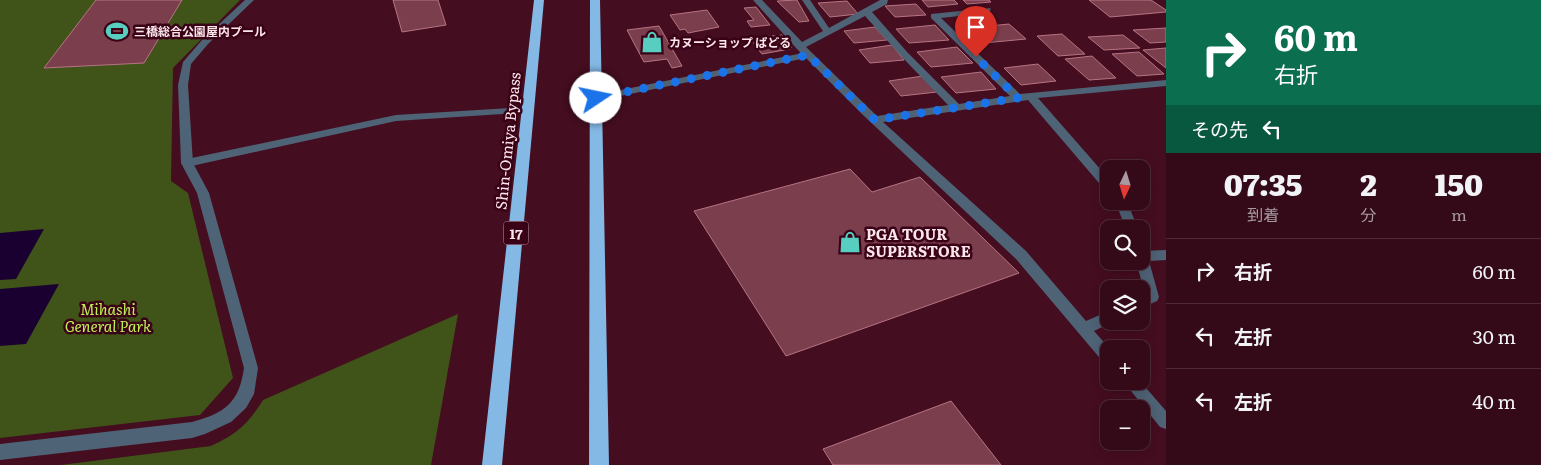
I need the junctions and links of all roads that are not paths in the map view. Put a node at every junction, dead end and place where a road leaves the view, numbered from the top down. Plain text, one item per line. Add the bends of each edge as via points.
1 (250, 0) edge
2 (539, 0) edge
3 (595, 0) edge
4 (757, 0) edge
5 (806, 0) edge
6 (884, 0) edge
7 (988, 10) dead end
8 (867, 12) junction
9 (828, 32) junction
10 (804, 51) junction
11 (1166, 83) edge
12 (1030, 96) junction
13 (596, 98) junction
14 (1018, 98) junction
15 (957, 108) junction
16 (528, 110) junction
17 (875, 120) junction
18 (187, 163) junction
19 (1100, 177) edge
20 (1166, 255) edge
21 (1150, 256) edge
22 (1100, 321) edge
23 (1084, 329) junction
24 (1100, 348) edge
25 (1138, 390) edge
26 (1166, 422) edge
27 (0, 452) edge
28 (492, 465) edge
29 (599, 465) edge

1 - 18 street via 186,64 183,85
2 - 16 highway, Shin-Omiya Bypass / 17
3 - 13 highway
4 - 10 street
5 - 9 street
6 - 8 street
7 - 14 street via 934,16
8 - 9 street
8 - 15 street
9 - 10 street
10 - 13 street
10 - 17 street
11 - 12 street
12 - 14 street
12 - 19 street
13 - 29 highway
14 - 15 street
15 - 17 street
16 - 18 street via 396,118
16 - 28 highway, Shin-Omiya Bypass / 17
17 - 23 street via 1021,255
18 - 27 street via 204,193 251,368 246,395 240,406 214,424 192,430
20 - 21 street
22 - 23 street
23 - 24 street
25 - 26 street

